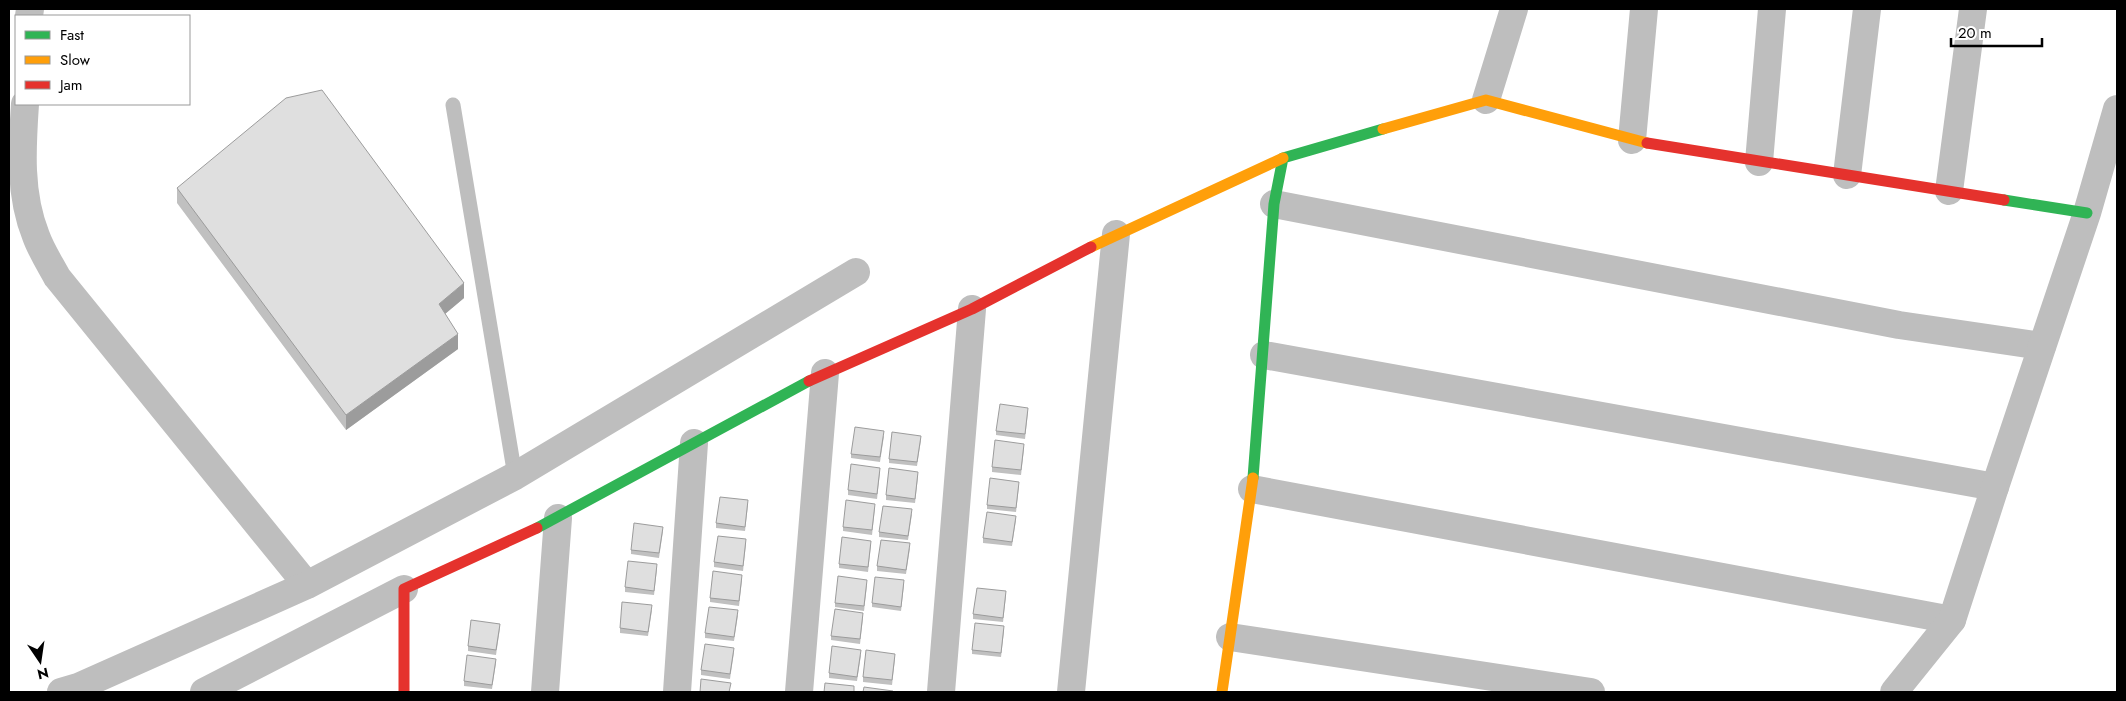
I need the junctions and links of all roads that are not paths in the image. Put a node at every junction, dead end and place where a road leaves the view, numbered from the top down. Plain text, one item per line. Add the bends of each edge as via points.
1 (1514, 9) edge
2 (1644, 9) edge
3 (1772, 9) edge
4 (1867, 9) edge
5 (1973, 9) edge
6 (1486, 100) junction
7 (25, 105) edge
8 (453, 105) dead end
9 (2117, 109) edge
10 (1632, 140) junction
11 (1283, 158) junction
12 (1759, 162) junction
13 (1847, 175) junction
14 (1949, 191) junction
15 (1274, 204) junction
16 (2088, 213) junction
17 (1116, 234) junction
18 (856, 272) dead end
19 (972, 309) junction
20 (2042, 346) junction
21 (1264, 355) junction
22 (824, 373) junction
23 (694, 443) junction
24 (515, 476) junction
25 (1995, 486) junction
26 (1252, 489) junction
27 (558, 518) junction
28 (307, 585) junction
29 (404, 589) junction
30 (1952, 620) junction
31 (1230, 637) junction
32 (73, 691) edge
33 (204, 692) edge
34 (404, 692) edge
35 (545, 692) edge
36 (677, 692) edge
37 (799, 692) edge
38 (941, 692) edge
39 (1071, 692) edge
40 (1222, 692) edge
41 (1591, 692) edge
42 (1894, 692) edge

1 - 6 street
2 - 10 street
3 - 12 street
4 - 13 street
5 - 14 street
6 - 10 street
6 - 11 street
7 - 28 street via 24,192 36,236 57,277
8 - 24 lane
9 - 16 street
10 - 12 street
11 - 15 street
11 - 17 street
12 - 13 street
13 - 14 street
14 - 16 street
15 - 20 street via 1899,325
15 - 21 street
16 - 20 street
17 - 19 street
17 - 39 street
18 - 24 street
19 - 22 street
19 - 38 street
20 - 25 street
21 - 25 street
21 - 26 street
22 - 23 street
22 - 37 street
23 - 27 street
23 - 36 street
24 - 28 street
25 - 30 street
26 - 30 street
26 - 31 street
27 - 29 street
27 - 35 street
28 - 32 street
29 - 33 street
29 - 34 street
30 - 42 street
31 - 40 street
31 - 41 street

